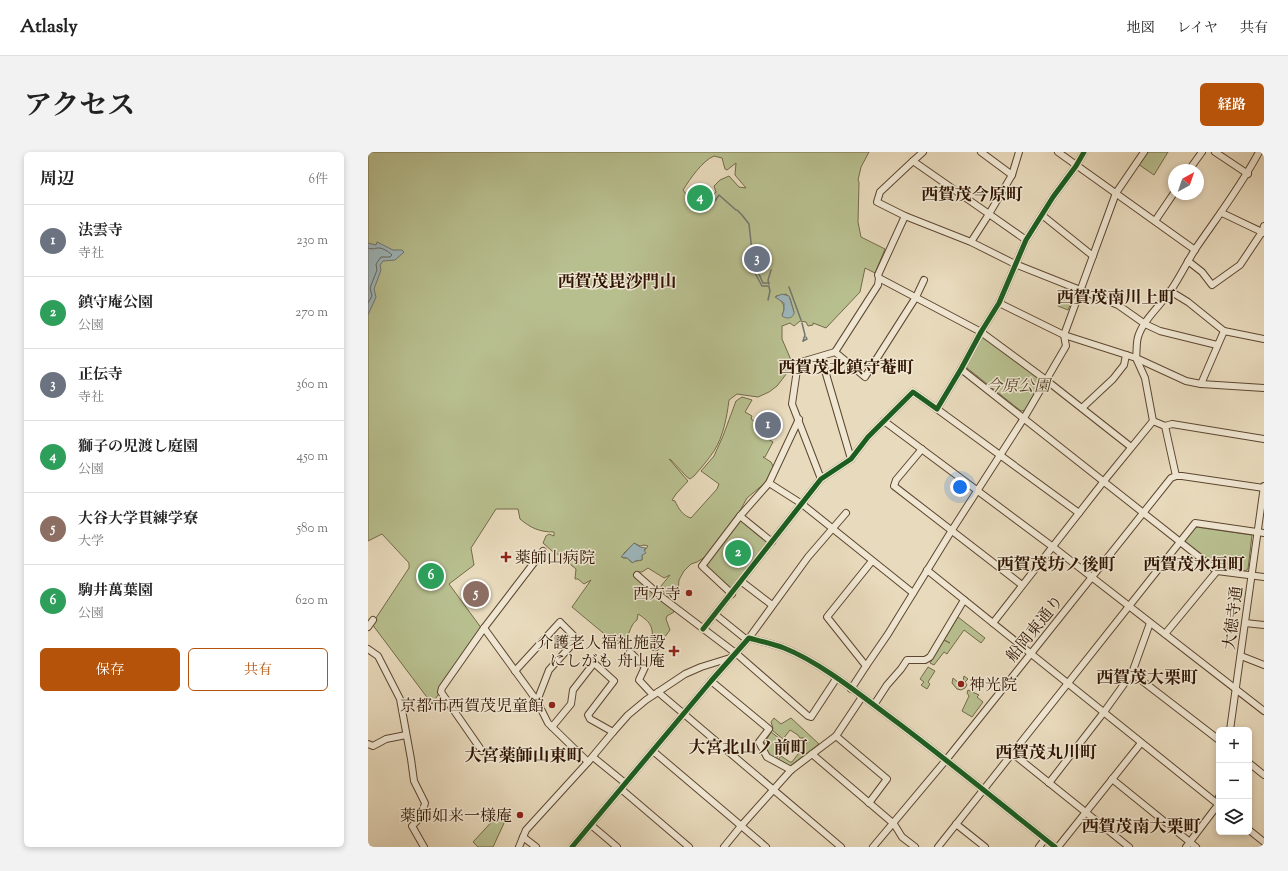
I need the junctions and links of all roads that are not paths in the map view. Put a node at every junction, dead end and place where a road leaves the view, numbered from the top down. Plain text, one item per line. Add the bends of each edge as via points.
1 (923, 152) edge
2 (980, 152) edge
3 (1019, 152) edge
4 (1058, 152) edge
5 (1084, 152) edge
6 (1144, 152) edge
7 (1202, 152) edge
8 (1214, 152) edge
9 (1259, 152) edge
10 (913, 161) junction
11 (1194, 164) edge
12 (1076, 166) junction
13 (1248, 174) junction
14 (1012, 175) junction
15 (1116, 193) junction
16 (1169, 200) edge
17 (1222, 213) junction
18 (989, 214) junction
19 (1042, 215) junction
20 (904, 216) junction
21 (1155, 221) junction
22 (1263, 230) edge
23 (1026, 240) junction
24 (971, 242) junction
25 (1195, 250) junction
26 (1093, 256) junction
27 (1188, 261) junction
28 (1015, 264) junction
29 (879, 278) junction
30 (924, 280) dead end
31 (1081, 290) junction
32 (1170, 291) junction
33 (916, 297) junction
34 (999, 303) junction
35 (1146, 324) junction
36 (1224, 330) junction
37 (981, 332) junction
38 (1064, 335) junction
39 (1264, 339) edge
40 (1217, 345) junction
41 (835, 352) junction
42 (1126, 355) junction
43 (821, 357) junction
44 (1136, 358) junction
45 (961, 369) junction
46 (1046, 380) junction
47 (1201, 384) junction
48 (1264, 388) edge
49 (1082, 408) junction
50 (936, 409) junction
51 (1024, 418) junction
52 (799, 419) junction
53 (884, 421) junction
54 (1153, 421) junction
55 (1165, 426) junction
56 (1264, 439) edge
57 (1131, 447) junction
58 (922, 449) junction
59 (1000, 455) junction
60 (851, 459) junction
61 (1176, 476) junction
62 (821, 479) junction
63 (1104, 480) junction
64 (769, 482) junction
65 (1264, 488) edge
66 (977, 491) junction
67 (802, 504) junction
68 (1143, 511) junction
69 (846, 513) dead end
70 (1080, 513) junction
71 (740, 516) junction
72 (832, 529) junction
73 (952, 530) junction
74 (1261, 533) edge
75 (772, 542) junction
76 (1181, 542) junction
77 (1053, 547) junction
78 (543, 551) dead end
79 (872, 561) junction
80 (927, 570) junction
81 (1217, 571) junction
82 (636, 575) dead end
83 (1251, 575) junction
84 (1091, 577) junction
85 (1264, 577) edge
86 (742, 582) junction
87 (1022, 585) junction
88 (913, 593) junction
89 (732, 594) junction
90 (964, 600) junction
91 (772, 606) junction
92 (1128, 606) junction
93 (716, 615) junction
94 (373, 620) dead end
95 (993, 623) junction
96 (1150, 623) junction
97 (1245, 623) junction
98 (1264, 625) edge
99 (368, 627) edge
100 (484, 628) junction
101 (704, 629) junction
102 (1165, 634) junction
103 (748, 639) junction
104 (368, 649) edge
105 (630, 652) dead end
106 (1031, 653) junction
107 (733, 656) junction
108 (1241, 656) junction
109 (1264, 665) edge
110 (866, 666) junction
111 (515, 671) junction
112 (1132, 673) junction
113 (836, 679) junction
114 (711, 681) junction
115 (1068, 683) junction
116 (851, 689) junction
117 (1236, 689) junction
118 (655, 694) junction
119 (862, 697) junction
120 (537, 701) junction
121 (874, 705) junction
122 (1264, 711) edge
123 (1104, 712) junction
124 (683, 714) junction
125 (552, 727) junction
126 (1230, 727) edge
127 (613, 732) junction
128 (406, 735) junction
129 (836, 736) junction
130 (1216, 738) edge
131 (1141, 743) junction
132 (368, 744) edge
133 (482, 751) dead end
134 (652, 751) junction
135 (812, 754) junction
136 (1012, 754) junction
137 (593, 757) junction
138 (946, 760) junction
139 (588, 762) junction
140 (1252, 765) edge
141 (791, 770) junction
142 (1264, 775) edge
143 (1112, 779) junction
144 (1049, 783) junction
145 (623, 786) junction
146 (773, 790) junction
147 (984, 790) junction
148 (869, 803) junction
149 (1216, 803) edge
150 (1216, 808) edge
151 (1086, 812) junction
152 (591, 824) junction
153 (894, 824) junction
154 (956, 824) junction
155 (741, 826) junction
156 (1252, 832) edge
157 (523, 837) junction
158 (1045, 840) junction
159 (1264, 842) edge
160 (1188, 844) edge
161 (424, 847) edge
162 (519, 847) edge
163 (536, 847) edge
164 (572, 847) edge
165 (617, 847) edge
166 (690, 847) edge
167 (724, 847) edge
168 (766, 847) edge
169 (841, 847) edge
170 (872, 847) edge
171 (915, 847) edge
172 (938, 847) edge
173 (985, 847) edge
174 (1039, 847) edge
175 (1054, 847) edge
176 (1058, 847) edge
177 (1129, 847) edge
178 (1196, 847) edge

1 - 10 street
2 - 14 street
3 - 14 street
4 - 12 street
5 - 12 street
6 - 15 street
7 - 11 street
8 - 13 street
9 - 13 street
10 - 18 street
10 - 20 street via 880,192 877,202
12 - 15 street
12 - 19 street
13 - 17 street
14 - 18 street
15 - 21 street
15 - 26 street
16 - 21 street
17 - 22 street
17 - 25 street
18 - 23 street
18 - 24 street
19 - 23 street
19 - 26 street
20 - 24 street
20 - 29 street via 878,275
21 - 25 street
22 - 27 street via 1240,265 1212,285 1202,272
23 - 28 street
24 - 28 street
25 - 27 street
26 - 31 street
27 - 32 street
28 - 31 street
28 - 34 street
29 - 33 street
29 - 41 street via 878,285
30 - 33 street
31 - 35 street via 1118,305
31 - 38 street
32 - 35 street
32 - 36 street
33 - 37 street
33 - 41 street via 865,377
34 - 37 street
34 - 38 street
35 - 40 street via 1160,332
35 - 44 street via 1138,338
36 - 39 street
36 - 40 street
37 - 45 street
37 - 46 street
38 - 42 street
38 - 46 street via 1066,346
40 - 47 street
41 - 43 street
42 - 44 street
42 - 49 street via 1124,365 1113,379
43 - 52 street via 798,363 792,404
43 - 60 street
44 - 47 street via 1186,381
44 - 54 street via 1145,378
45 - 50 street
45 - 51 street
46 - 49 street
46 - 51 street
47 - 48 street
49 - 57 street
50 - 53 street via 913,392
50 - 59 street
51 - 59 street
51 - 63 street
52 - 62 street
52 - 64 street
53 - 58 street
53 - 60 street
54 - 55 street
54 - 57 street
55 - 56 street via 1172,424
55 - 61 street
57 - 63 street
58 - 66 street
58 - 73 street via 896,480 894,486
59 - 66 street
59 - 70 street
60 - 62 street
61 - 65 street
61 - 68 street, 船岡東通り via 1166,482
62 - 67 street
63 - 68 street
63 - 70 street
64 - 67 street
64 - 71 street
65 - 74 street, 大徳寺通
66 - 73 street
66 - 77 street
67 - 72 street
67 - 75 street
68 - 76 street
68 - 84 street, 船岡東通り
69 - 72 street
70 - 77 street
71 - 75 street
71 - 89 street via 702,566
72 - 79 street
72 - 91 street
73 - 80 street
73 - 87 street
74 - 76 street via 1195,523
74 - 83 street, 大徳寺通
75 - 86 street
76 - 81 street
76 - 92 street
77 - 84 street
77 - 87 street
78 - 100 street
79 - 88 street
79 - 110 street via 827,617
80 - 88 street
80 - 90 street
81 - 83 street
81 - 102 street
82 - 101 street
83 - 85 street
83 - 97 street, 大徳寺通
84 - 92 street
84 - 106 street, 船岡東通り
86 - 89 street
86 - 91 street
87 - 95 street
88 - 110 street
89 - 93 street
90 - 95 street
90 - 121 street via 930,657 925,660 907,660
91 - 103 street
92 - 96 street
92 - 115 street
93 - 101 street
93 - 103 street
94 - 99 street
95 - 106 street
96 - 102 street
96 - 112 street
97 - 98 street
97 - 108 street, 大徳寺通
100 - 111 street
100 - 133 street via 441,692
101 - 107 street
102 - 117 street
103 - 107 street
103 - 113 street via 787,649
104 - 128 street via 378,656 400,699
105 - 118 street via 645,667 639,680
106 - 115 street
106 - 138 street, 船岡東通り
107 - 113 street via 811,718
107 - 114 street
107 - 118 street via 685,674
108 - 109 street
108 - 117 street, 大徳寺通
110 - 116 street
111 - 120 street
111 - 120 street via 560,622 577,639 549,670
112 - 123 street
112 - 130 street
113 - 116 street
114 - 124 street
114 - 141 street via 769,729 760,742 767,758
115 - 123 street
115 - 136 street
116 - 119 street
117 - 122 street
117 - 126 street, 大徳寺通
118 - 124 street
118 - 127 street via 628,715
119 - 121 street
119 - 129 street
120 - 125 street
121 - 138 street
123 - 131 street
123 - 144 street
124 - 134 street
124 - 146 street
125 - 127 street via 571,704 573,690 594,663 614,681 588,715 590,719
125 - 139 street
127 - 137 street
128 - 132 street via 386,739 373,746
128 - 161 street via 414,781 425,803 421,817 412,826
129 - 135 street
129 - 148 street via 887,779
131 - 143 street
131 - 149 street
134 - 145 street
134 - 155 street
135 - 141 street
135 - 148 street
136 - 144 street
136 - 147 street
137 - 139 street
137 - 145 street
138 - 147 street
138 - 153 street, 船岡東通り
139 - 157 street via 526,830
140 - 142 street
141 - 146 street
143 - 151 street
143 - 160 street
144 - 151 street
145 - 152 street
145 - 166 street
146 - 155 street
146 - 169 street
147 - 154 street
147 - 158 street
148 - 153 street
150 - 160 street
151 - 176 street
151 - 177 street
152 - 164 street
152 - 165 street
153 - 170 street, 船岡東通り
153 - 171 street via 902,837
154 - 172 street
154 - 173 street
155 - 167 street
155 - 168 street
156 - 159 street
157 - 162 street
157 - 163 street
158 - 174 street
158 - 175 street
160 - 178 street

